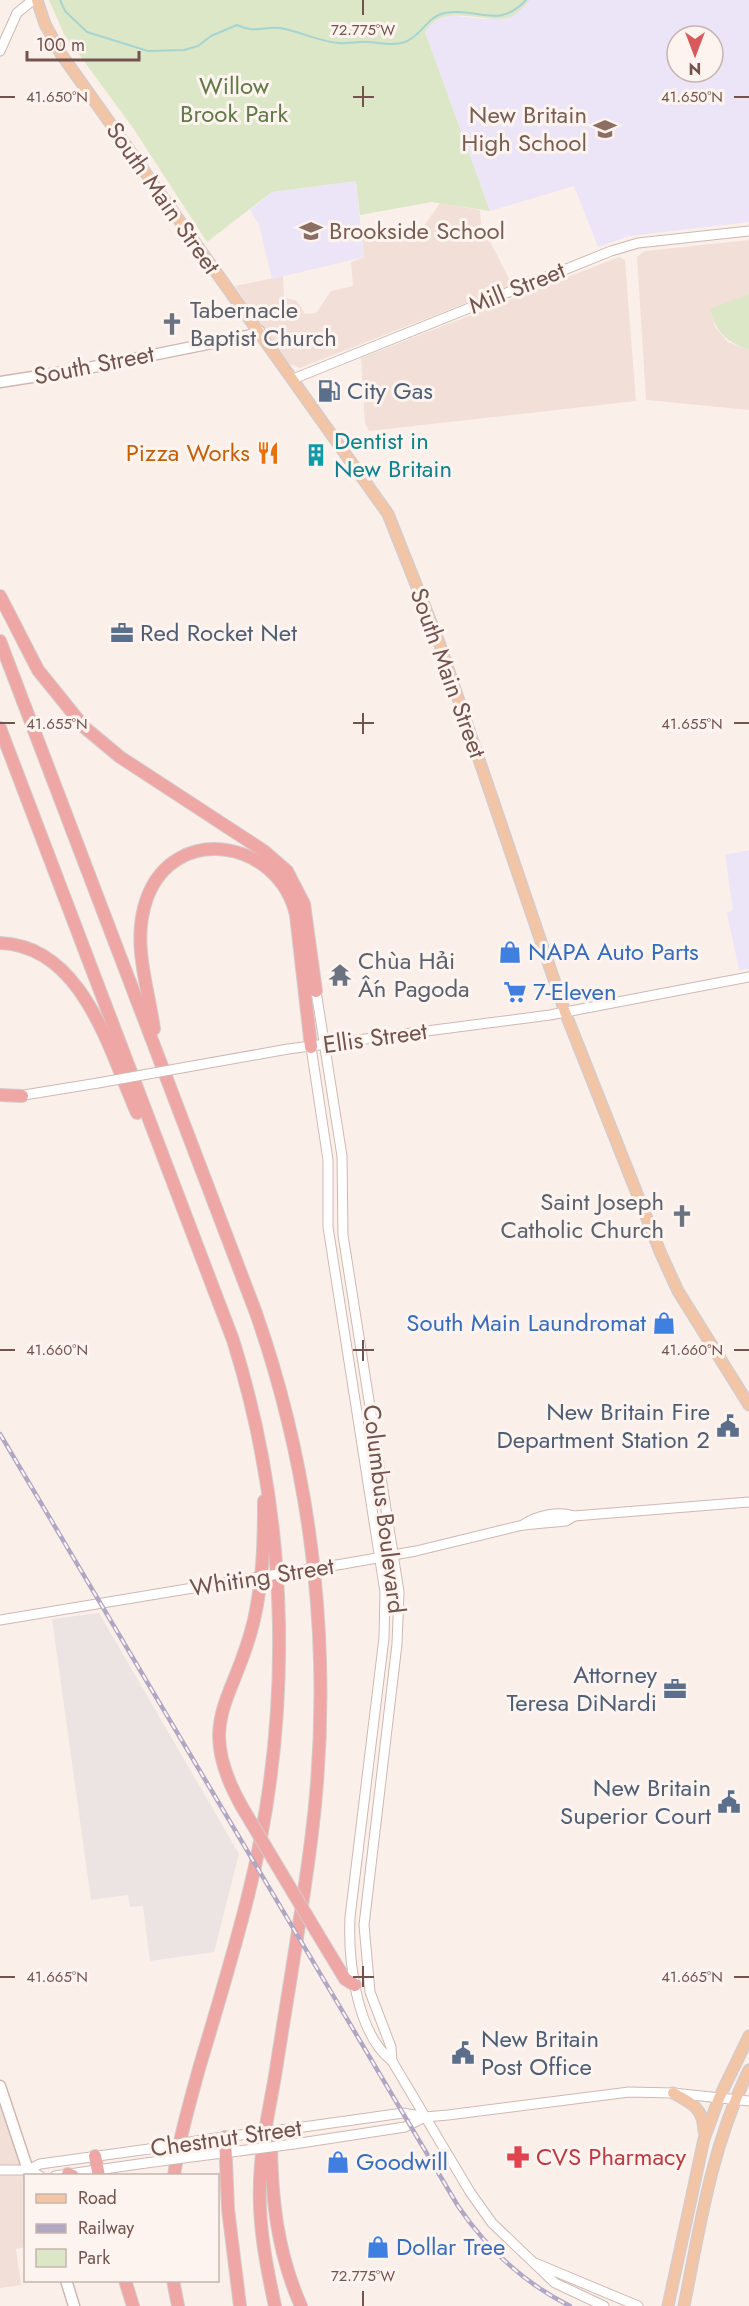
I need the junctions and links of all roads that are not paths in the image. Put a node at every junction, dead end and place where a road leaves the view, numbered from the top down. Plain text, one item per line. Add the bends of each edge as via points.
1 (35, 0) edge
2 (0, 51) edge
3 (749, 231) edge
4 (259, 331) junction
5 (293, 379) junction
6 (0, 381) edge
7 (0, 596) edge
8 (0, 641) edge
9 (0, 728) edge
10 (0, 943) edge
11 (749, 977) edge
12 (316, 991) joint
13 (565, 1011) junction
14 (317, 1046) junction
15 (157, 1051) junction
16 (22, 1096) joint
17 (0, 1097) edge
18 (157, 1143) junction
19 (348, 1265) junction
20 (334, 1267) junction
21 (749, 1405) edge
22 (266, 1473) junction
23 (749, 1502) edge
24 (395, 1555) junction
25 (381, 1557) junction
26 (0, 1620) edge
27 (355, 1985) junction
28 (369, 1985) junction
29 (749, 2036) edge
30 (392, 2061) junction
31 (749, 2070) edge
32 (0, 2086) edge
33 (672, 2093) junction
34 (271, 2097) junction
35 (719, 2098) junction
36 (735, 2100) junction
37 (749, 2101) edge
38 (425, 2117) junction
39 (225, 2137) junction
40 (704, 2139) junction
41 (225, 2153) junction
42 (95, 2156) junction
43 (0, 2170) edge
44 (29, 2173) edge
45 (98, 2173) edge
46 (82, 2174) edge
47 (174, 2174) edge
48 (533, 2262) junction
49 (67, 2282) edge
50 (126, 2282) edge
51 (172, 2282) edge
52 (172, 2282) edge
53 (74, 2306) edge
54 (133, 2306) edge
55 (173, 2306) edge
56 (178, 2306) edge
57 (240, 2306) edge
58 (275, 2306) edge
59 (302, 2306) edge
60 (604, 2306) edge
61 (638, 2306) edge
62 (668, 2306) edge
63 (684, 2306) edge

1 - 2 street via 17,13
1 - 4 main road, South Main Street via 61,54
3 - 5 street, Mill Street via 630,244
4 - 5 main road, South Main Street
4 - 6 main road, South Street via 83,369
5 - 13 main road, South Main Street via 393,525 440,645
7 - 12 highway via 38,670 89,732 120,757 264,851 287,871 304,904
8 - 15 highway
9 - 18 highway
10 - 18 highway via 44,954 74,982 93,1013 140,1119
11 - 13 street, Ellis Street
12 - 14 street, Columbus Boulevard
13 - 14 street, Ellis Street
13 - 21 main road, South Main Street via 672,1280
14 - 15 highway via 296,915 288,891 261,862 238,852 216,850 192,854 174,864 155,883 146,904 141,925 141,960
14 - 16 street, Ellis Street, bridge
14 - 19 street, Columbus Boulevard via 342,1156 341,1217
14 - 20 street, Columbus Boulevard via 328,1160 327,1218
15 - 34 highway via 275,1371 297,1462 313,1560 320,1671 316,1792
16 - 17 highway
18 - 22 highway via 232,1340
19 - 20 street
19 - 24 street, Columbus Boulevard
20 - 25 street, Columbus Boulevard
22 - 27 highway, bridge via 260,1593 218,1730 222,1765 242,1807 345,1979
22 - 47 highway via 275,1544 279,1634 277,1705 267,1802 247,1901 184,2122
23 - 24 street, Whiting Street via 550,1515
24 - 25 street, Whiting Street
24 - 28 street, Columbus Boulevard via 400,1596 398,1635 364,1917
25 - 26 street, Whiting Street, bridge
25 - 27 street, Columbus Boulevard via 385,1629 350,1922
27 - 28 street
27 - 30 street, Columbus Boulevard via 371,2034 380,2052
28 - 30 street, Columbus Boulevard via 374,2009 391,2047
29 - 35 main road
30 - 38 street, Columbus Boulevard
31 - 36 main road
32 - 44 main road
33 - 35 street, Chestnut Street
33 - 38 street, Chestnut Street via 610,2094
33 - 40 main road via 700,2111
34 - 58 highway via 260,2189 264,2246
34 - 59 highway via 274,2209 282,2252
35 - 36 street, Chestnut Street
35 - 40 main road
36 - 37 street, Chestnut Street
36 - 63 main road via 720,2137
38 - 39 street, Chestnut Street, bridge via 403,2113
38 - 41 street, Chestnut Street, bridge via 410,2126
38 - 48 street, Columbus Boulevard via 482,2210
39 - 41 highway
39 - 42 street, Chestnut Street, bridge
40 - 62 main road
41 - 45 street, Chestnut Street, bridge
41 - 57 highway
42 - 44 street, Chestnut Street via 39,2164
42 - 45 highway
43 - 44 street, Chestnut Street
45 - 46 street, Chestnut Street
48 - 60 street, Columbus Boulevard via 555,2283
48 - 61 street, Columbus Boulevard
49 - 53 main road
50 - 54 highway
51 - 55 highway
52 - 56 highway

